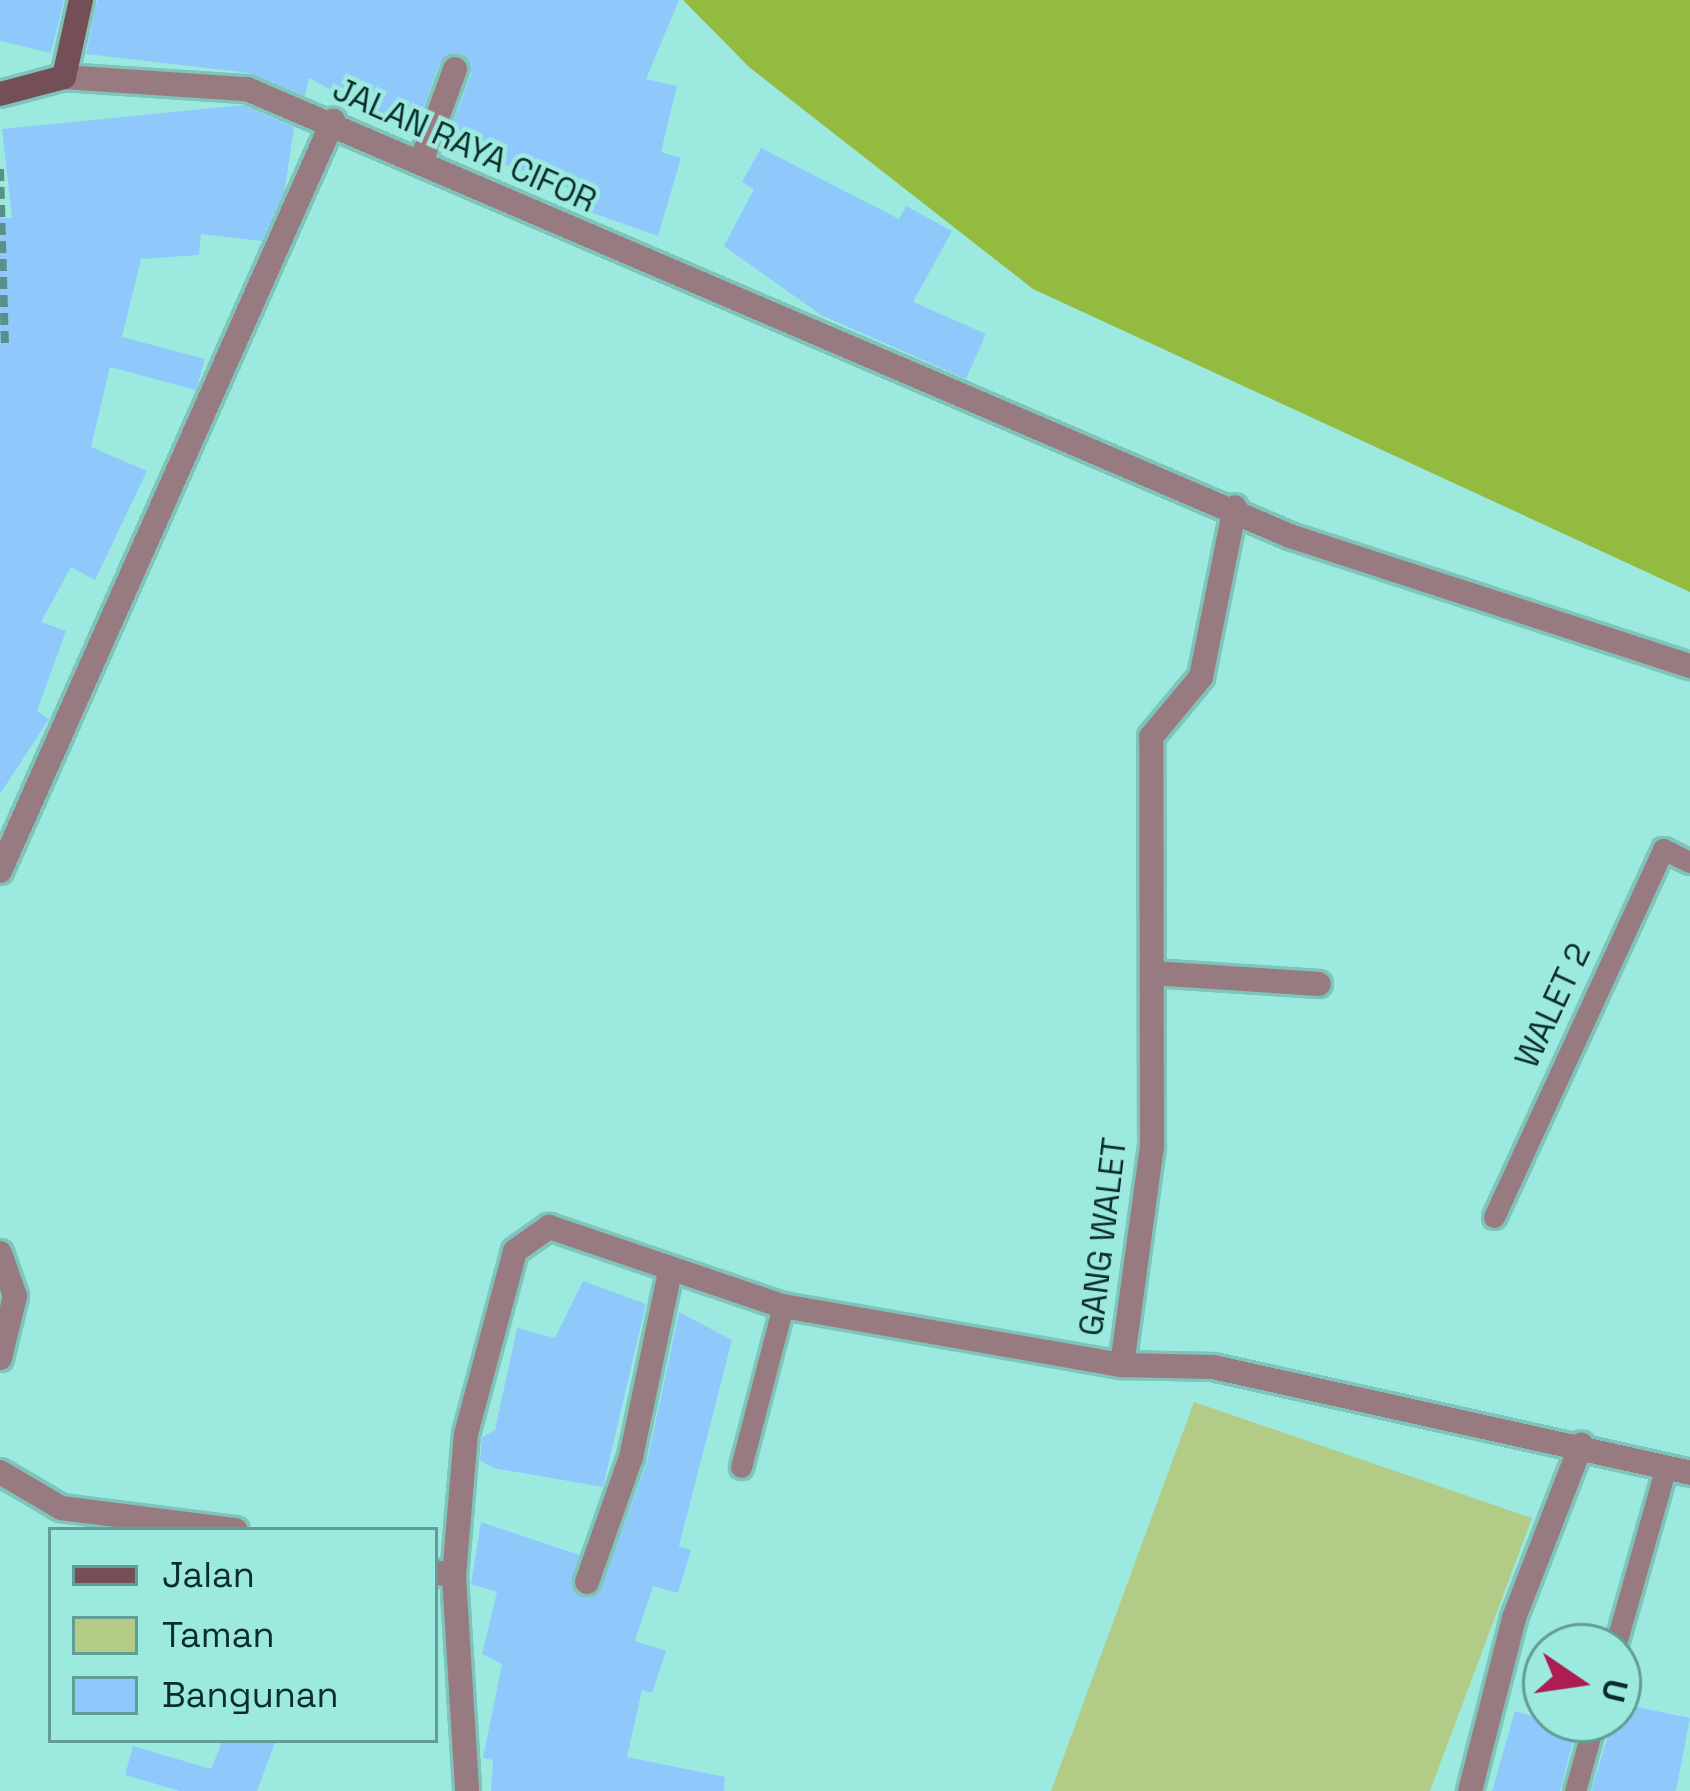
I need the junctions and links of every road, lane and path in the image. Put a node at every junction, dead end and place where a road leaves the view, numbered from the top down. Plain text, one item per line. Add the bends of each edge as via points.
1 (81, 0) edge
2 (455, 69) dead end
3 (64, 76) junction
4 (0, 94) edge
5 (333, 122) junction
6 (422, 162) junction
7 (0, 169) edge
8 (5, 349) dead end
9 (1234, 507) junction
10 (1690, 666) edge
11 (1690, 862) edge
12 (0, 871) edge
13 (1153, 974) junction
14 (1319, 984) dead end
15 (1494, 1217) dead end
16 (0, 1253) edge
17 (670, 1273) junction
18 (783, 1306) junction
19 (0, 1358) edge
20 (1122, 1364) junction
21 (1581, 1445) junction
22 (741, 1467) dead end
23 (1678, 1470) edge
24 (1, 1478) edge
25 (212, 1527) edge
26 (445, 1574) edge
27 (587, 1582) dead end
28 (1624, 1623) edge
29 (1588, 1743) edge
30 (467, 1791) edge
31 (1470, 1791) edge
32 (1575, 1791) edge

1 - 3 street
2 - 6 street
3 - 4 street, JALAN RAYA CIFOR
3 - 5 street, JALAN RAYA CIFOR via 208,80
5 - 6 street, JALAN RAYA CIFOR
5 - 12 street
6 - 9 street, JALAN RAYA CIFOR via 881,369
7 - 8 path
9 - 10 street, JALAN RAYA CIFOR via 1488,608
9 - 13 street, GANG WALET via 1201,677 1151,737
11 - 15 lane, WALET 2 via 1663,849
13 - 14 street
13 - 20 street, GANG WALET via 1152,1147
16 - 19 street via 15,1296
17 - 18 street
17 - 26 street via 549,1227 515,1251 466,1435
17 - 27 street via 631,1457
18 - 20 street
18 - 22 lane
20 - 21 street via 1213,1367
21 - 23 street
21 - 31 street via 1514,1618
23 - 28 lane
24 - 25 street via 61,1508
26 - 30 street
29 - 32 lane

